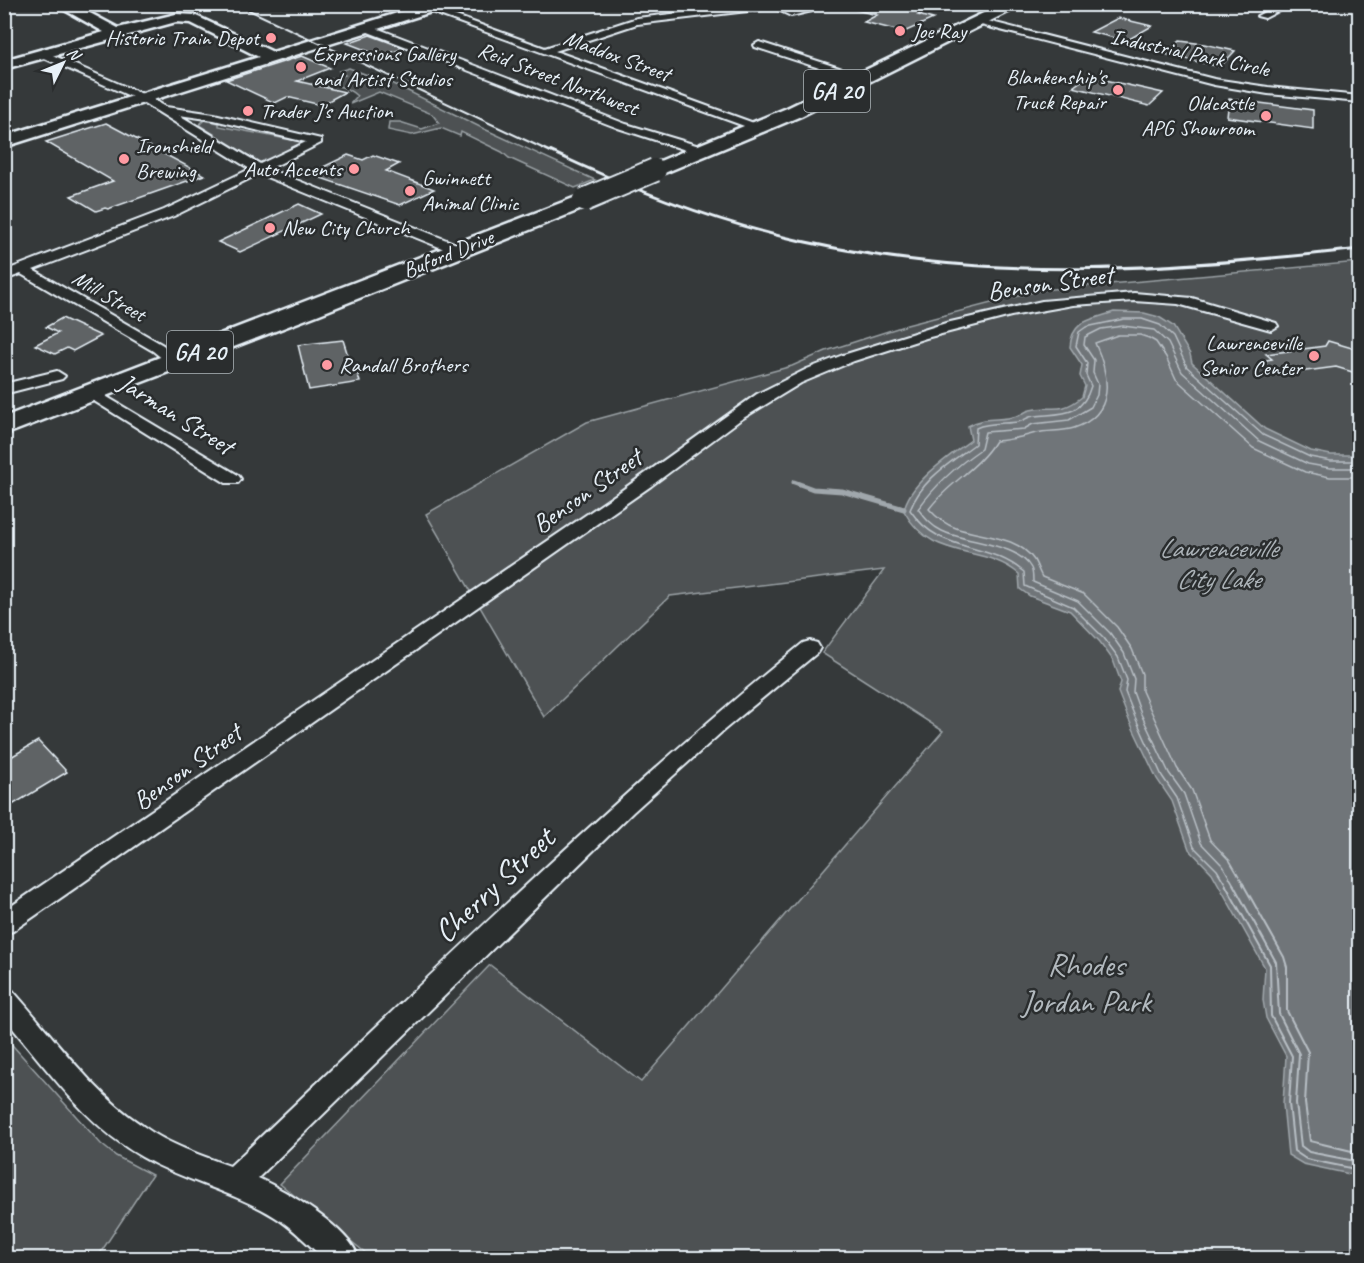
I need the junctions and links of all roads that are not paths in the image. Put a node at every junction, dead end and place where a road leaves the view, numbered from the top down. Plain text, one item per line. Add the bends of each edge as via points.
1 (61, 4) edge
2 (788, 4) edge
3 (796, 4) edge
4 (1016, 4) edge
5 (1288, 4) edge
6 (776, 6) edge
7 (435, 7) edge
8 (1262, 16) dead end
9 (980, 22) junction
10 (367, 28) junction
11 (116, 33) junction
12 (759, 45) dead end
13 (545, 51) junction
14 (43, 54) junction
15 (271, 57) junction
16 (4, 65) edge
17 (863, 79) junction
18 (143, 98) junction
19 (1359, 99) edge
20 (160, 108) junction
21 (758, 128) junction
22 (4, 142) edge
23 (702, 152) junction
24 (261, 170) junction
25 (459, 250) junction
26 (22, 269) junction
27 (4, 276) edge
28 (1271, 326) dead end
29 (174, 361) junction
30 (57, 376) dead end
31 (4, 388) edge
32 (92, 393) junction
33 (4, 427) edge
34 (232, 479) dead end
35 (810, 648) dead end
36 (4, 924) edge
37 (4, 999) edge
38 (234, 1182) junction
39 (344, 1258) edge

1 - 11 street
2 - 6 street
3 - 6 street via 807,11 791,13
4 - 9 highway, Buford Drive / GA 20
5 - 8 street
6 - 13 street via 637,21
7 - 10 street
7 - 13 street, Maddox Street
9 - 17 highway, Buford Drive / GA 20
9 - 19 street, Industrial Park Circle via 1207,81
10 - 15 street
10 - 23 street, Reid Street Northwest via 622,126
11 - 14 street
11 - 15 street via 184,17
12 - 17 street
13 - 21 street, Maddox Street
14 - 16 street
14 - 18 street
15 - 18 street
17 - 21 highway, Buford Drive / GA 20
18 - 20 street
18 - 22 street
20 - 24 street
20 - 24 street via 317,141
21 - 23 highway, Buford Drive / GA 20
23 - 25 highway, Buford Drive / GA 20, bridge
24 - 25 street
24 - 26 street via 169,213
25 - 29 highway, Buford Drive / GA 20
26 - 27 street
26 - 29 street, Mill Street
28 - 36 street, Benson Street via 1166,298 1082,301 966,322 866,351 811,372 736,415 609,507
29 - 32 highway, Buford Drive / GA 20
30 - 31 street
32 - 33 highway, Buford Drive / GA 20
32 - 34 street, Jarman Street
35 - 38 street, Cherry Street via 625,806
37 - 38 street via 102,1111 132,1135 168,1158
38 - 39 street via 286,1208

